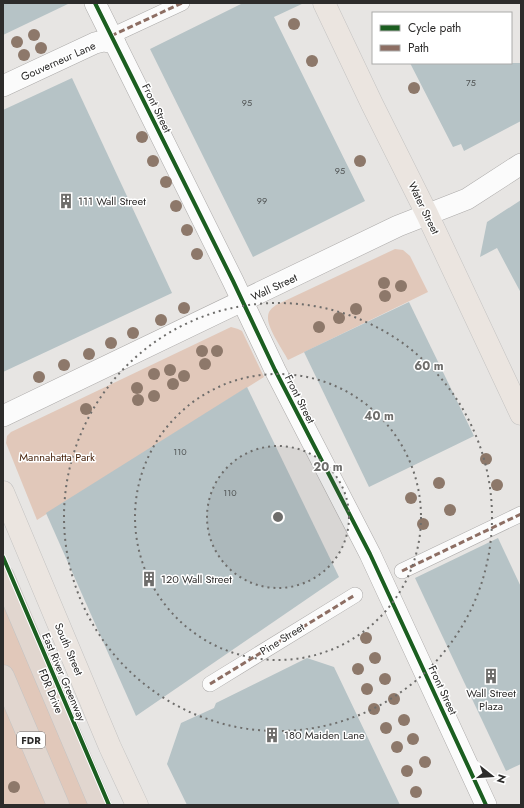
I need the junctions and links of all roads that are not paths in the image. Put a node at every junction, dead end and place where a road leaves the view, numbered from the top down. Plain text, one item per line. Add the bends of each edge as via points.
1 (96, 3) edge
2 (182, 3) edge
3 (324, 3) edge
4 (113, 40) junction
5 (3, 86) edge
6 (521, 164) edge
7 (427, 214) junction
8 (243, 302) junction
9 (521, 414) edge
10 (3, 416) edge
11 (3, 492) edge
12 (521, 514) edge
13 (402, 570) dead end
14 (3, 576) edge
15 (355, 595) dead end
16 (3, 676) edge
17 (210, 684) dead end
18 (58, 805) edge
19 (100, 805) edge
20 (137, 805) edge
21 (486, 805) edge

1 - 4 street, Front Street
2 - 4 street, Gouverneur Lane
3 - 7 main road, Water Street
4 - 5 street, Gouverneur Lane via 95,43
4 - 8 street, Front Street
6 - 7 street, Wall Street via 467,199
7 - 8 street, Wall Street
7 - 9 main road, Water Street
8 - 10 street, Wall Street
8 - 21 street, Front Street via 275,370 370,554
11 - 20 main road, South Street
12 - 13 street
14 - 19 highway, FDR Drive
15 - 17 street, Pine Street
16 - 18 highway, FDR

